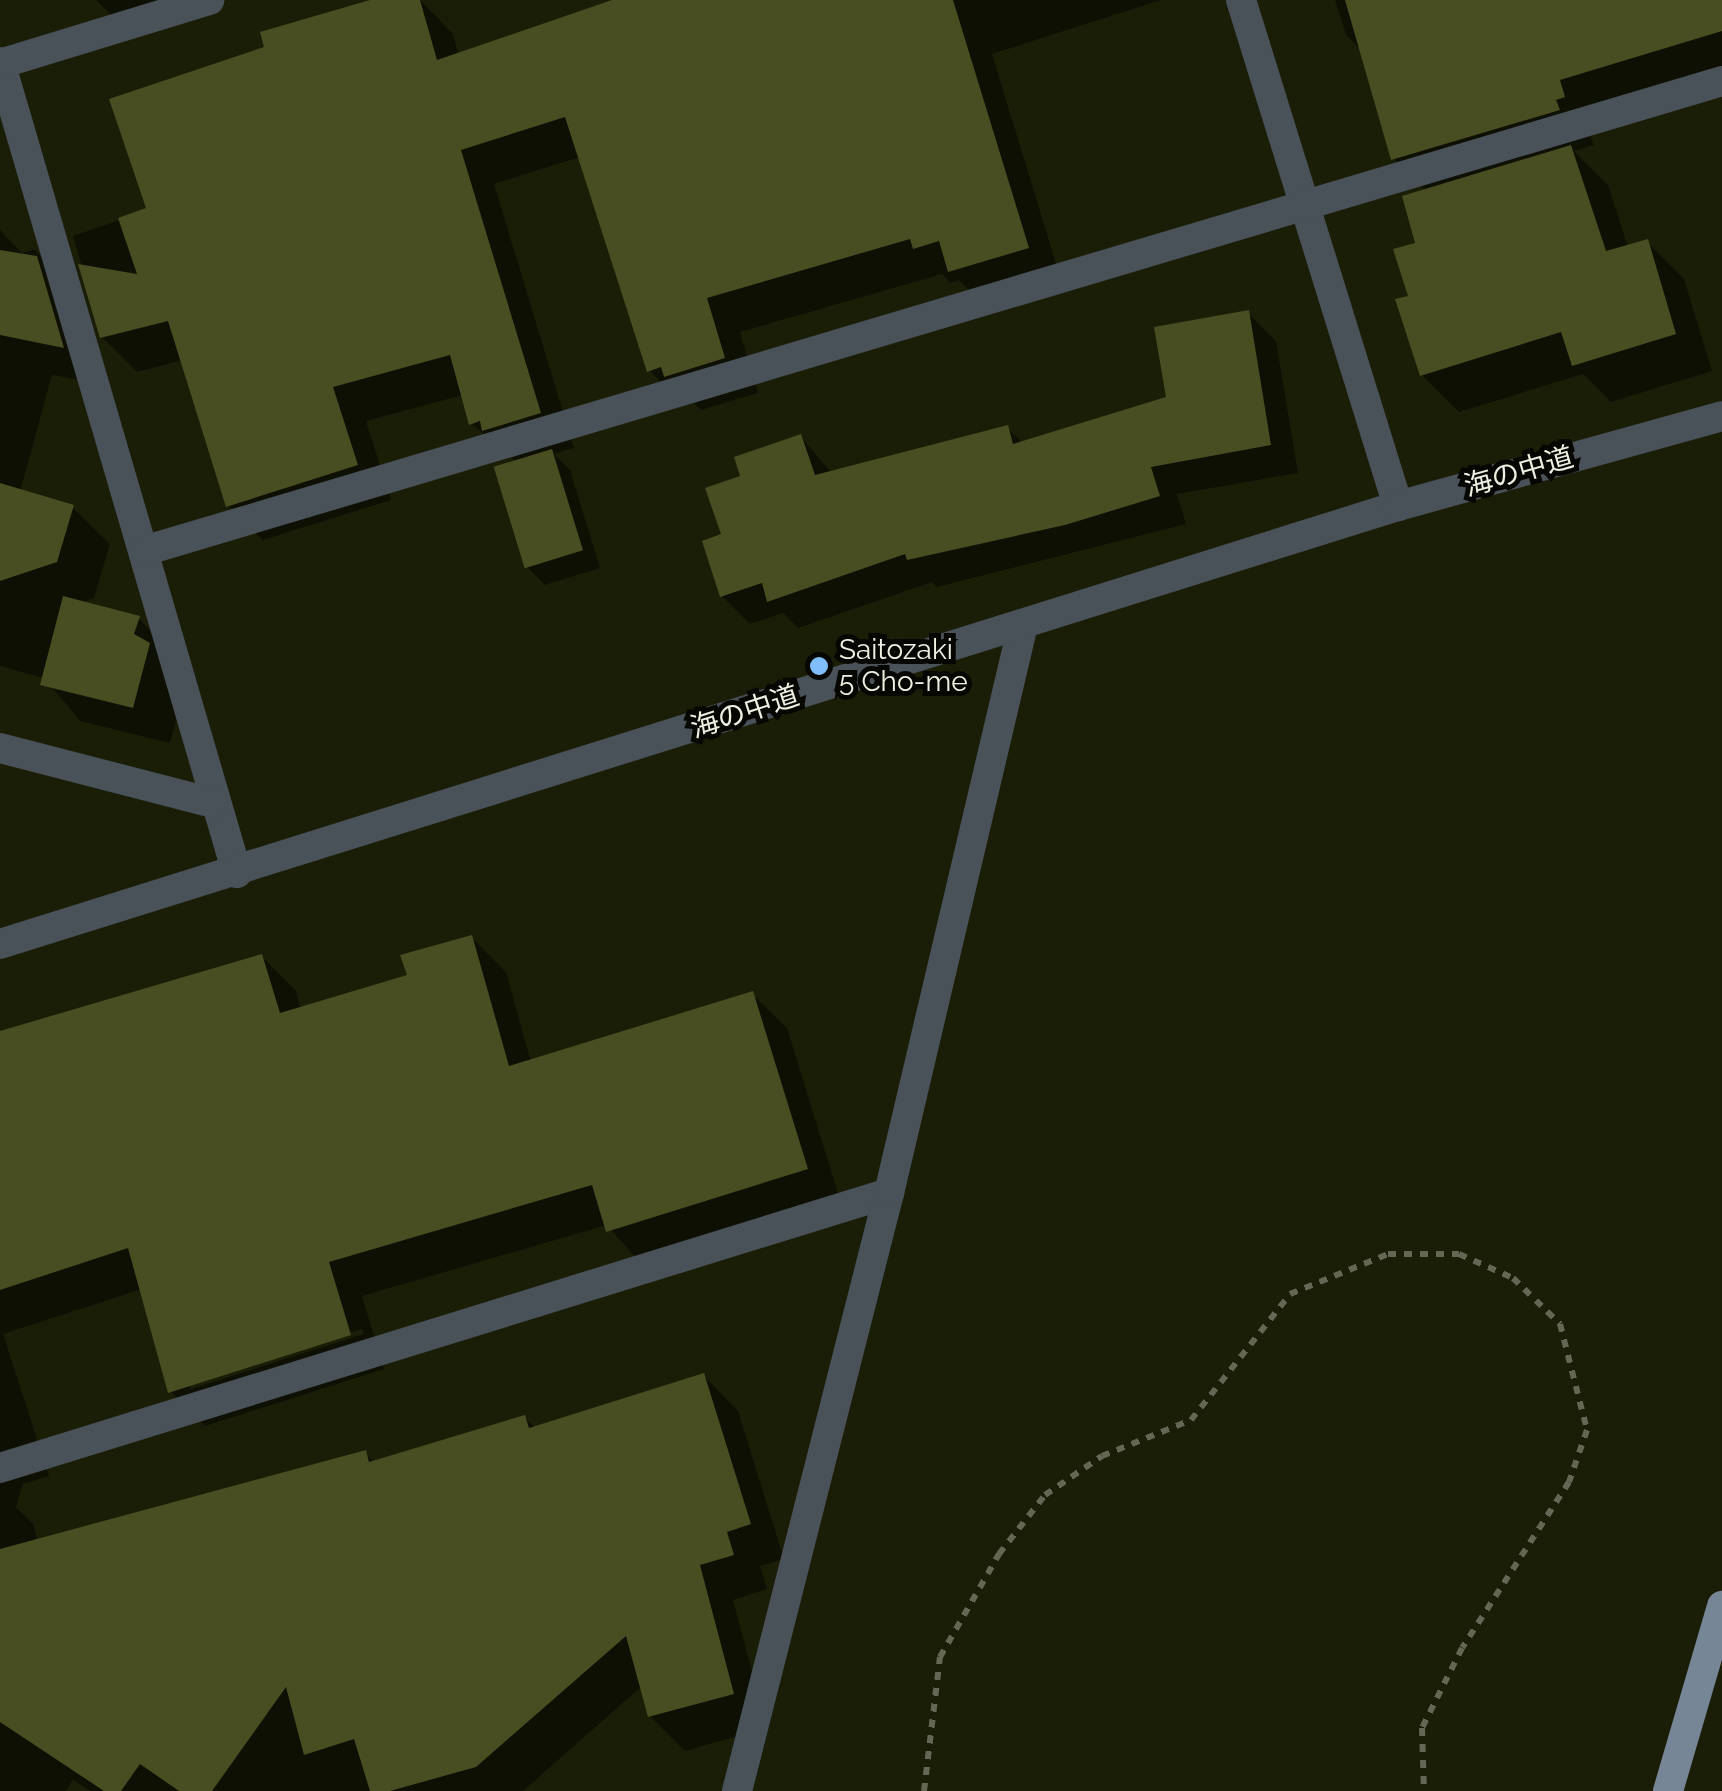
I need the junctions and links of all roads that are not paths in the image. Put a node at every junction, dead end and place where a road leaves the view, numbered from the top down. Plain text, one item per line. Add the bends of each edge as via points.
1 (209, 0) edge
2 (1241, 0) edge
3 (0, 63) edge
4 (1722, 81) edge
5 (1306, 208) junction
6 (1722, 416) edge
7 (1398, 506) junction
8 (147, 550) junction
9 (1022, 625) junction
10 (0, 748) edge
11 (212, 804) junction
12 (236, 872) junction
13 (0, 944) edge
14 (889, 1192) junction
15 (0, 1468) edge
16 (1722, 1606) edge
17 (737, 1791) edge
18 (1668, 1791) edge

1 - 3 street
2 - 5 street
3 - 8 street
4 - 5 street
5 - 7 street
5 - 8 street
6 - 7 street, 海の中道
7 - 9 street, 海の中道
8 - 11 street
9 - 12 street, 海の中道
9 - 14 street
10 - 11 street
11 - 12 street
12 - 13 street, 海の中道
14 - 15 street
14 - 17 street
16 - 18 main road

